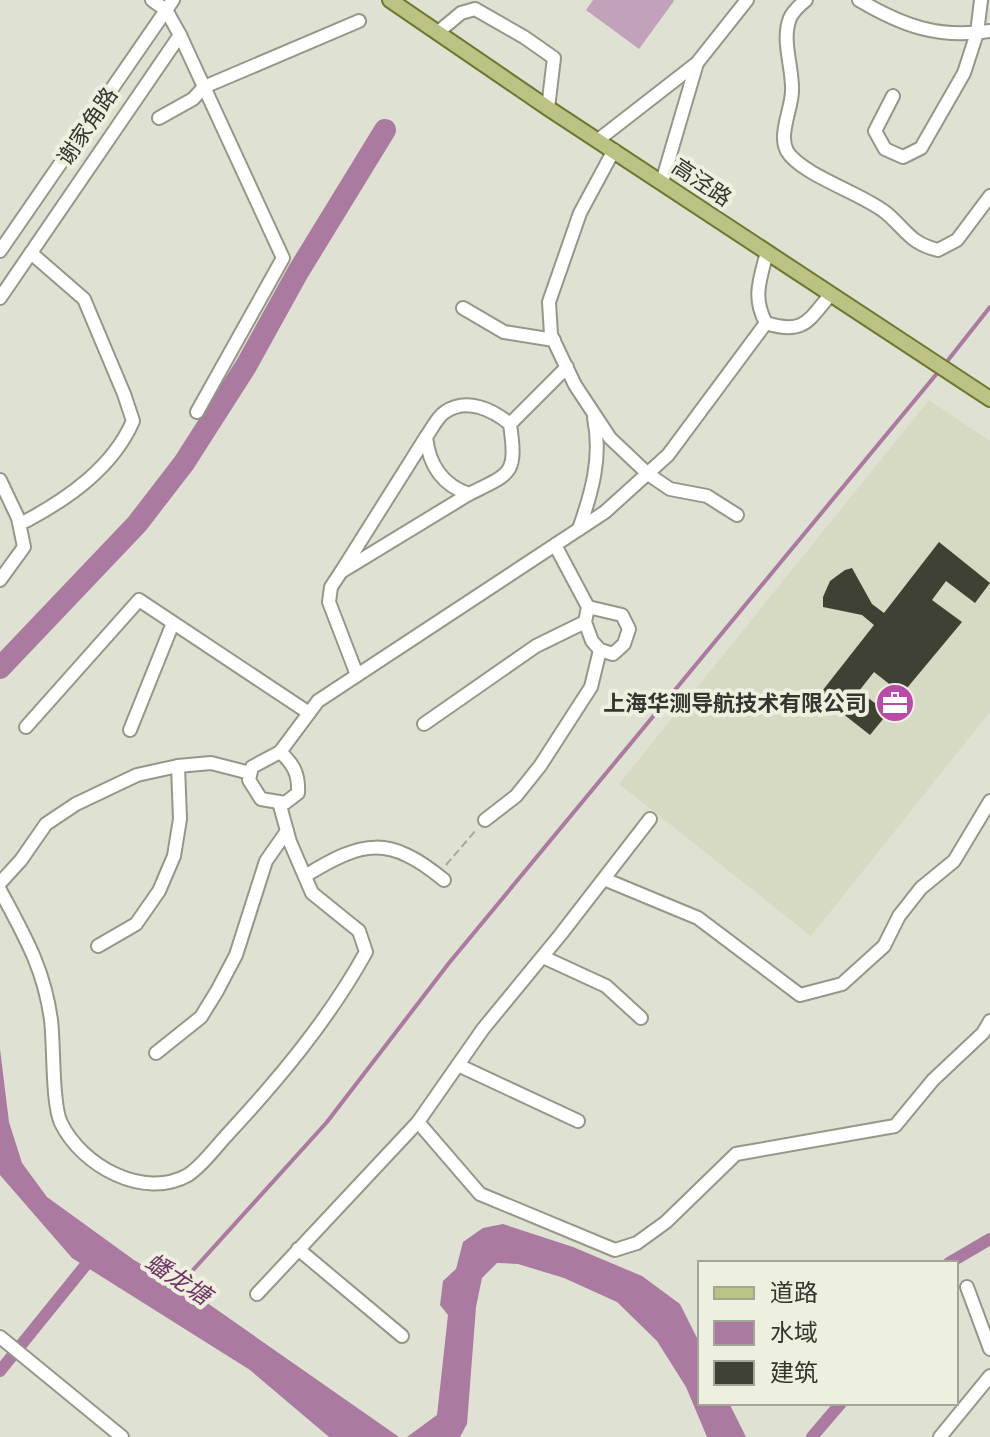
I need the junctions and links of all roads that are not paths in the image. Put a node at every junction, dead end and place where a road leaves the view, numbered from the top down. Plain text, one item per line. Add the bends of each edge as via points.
1 (152, 0) edge
2 (390, 0) edge
3 (747, 0) edge
4 (806, 0) edge
5 (859, 0) edge
6 (979, 2) edge
7 (170, 5) edge
8 (359, 21) dead end
9 (984, 32) edge
10 (437, 33) junction
11 (180, 35) junction
12 (697, 63) junction
13 (204, 87) junction
14 (893, 96) dead end
15 (548, 108) junction
16 (159, 118) dead end
17 (598, 140) junction
18 (614, 150) junction
19 (662, 182) junction
20 (990, 196) edge
21 (0, 251) edge
22 (767, 252) junction
23 (31, 253) junction
24 (831, 294) junction
25 (0, 298) edge
26 (463, 308) dead end
27 (766, 323) junction
28 (554, 340) junction
29 (567, 367) junction
30 (990, 399) edge
31 (592, 411) junction
32 (197, 412) dead end
33 (510, 424) junction
34 (426, 437) junction
35 (648, 474) junction
36 (0, 480) edge
37 (469, 494) junction
38 (737, 515) dead end
39 (26, 521) dead end
40 (579, 529) junction
41 (555, 545) junction
42 (341, 572) junction
43 (0, 580) edge
44 (588, 607) junction
45 (585, 622) junction
46 (173, 623) junction
47 (600, 650) junction
48 (357, 675) junction
49 (309, 713) junction
50 (424, 724) dead end
51 (26, 727) dead end
52 (130, 730) dead end
53 (280, 752) junction
54 (178, 766) junction
55 (250, 773) junction
56 (990, 801) edge
57 (279, 802) junction
58 (650, 819) dead end
59 (485, 820) road end
60 (287, 831) junction
61 (305, 876) junction
62 (441, 877) road end
63 (604, 879) junction
64 (0, 883) edge
65 (0, 890) edge
66 (98, 946) dead end
67 (543, 957) junction
68 (641, 1018) dead end
69 (990, 1021) edge
70 (156, 1053) dead end
71 (458, 1065) junction
72 (578, 1121) dead end
73 (418, 1122) junction
74 (298, 1249) junction
75 (967, 1287) dead end
76 (257, 1294) dead end
77 (402, 1336) dead end
78 (2, 1339) edge
79 (990, 1349) edge
80 (990, 1376) edge
81 (122, 1437) edge
82 (940, 1437) edge

1 - 7 street
2 - 10 main road, 高泾路
3 - 12 street
4 - 20 street via 790,18 786,37 792,91 784,138 787,151 885,212 924,247 938,250 957,240
5 - 9 street via 931,33
6 - 9 street
7 - 11 street
7 - 21 street, 谢家角路
8 - 13 street
9 - 14 street via 921,148 903,157 885,149 875,131
10 - 15 main road, 高泾路
10 - 15 street via 461,13 475,9 524,37 554,58
11 - 13 street
11 - 23 street
12 - 17 street
12 - 19 street
13 - 16 street
13 - 32 street via 283,258
15 - 17 main road, 高泾路
17 - 18 main road, 高泾路
18 - 19 main road, 高泾路
18 - 28 street via 580,213 549,302
19 - 22 main road, 高泾路
22 - 24 main road, 高泾路
22 - 27 street via 758,286 758,307
23 - 25 street
23 - 39 street via 84,299 133,421 123,443 69,497
24 - 27 street via 806,323 787,330
24 - 30 main road, 高泾路
26 - 28 street via 504,332
27 - 35 street via 668,455
28 - 29 street
29 - 31 street
29 - 33 street
31 - 35 street via 610,438
31 - 40 street via 599,441 592,491
33 - 34 street via 478,406 458,405 443,413
33 - 37 street via 514,459 503,478
34 - 37 street via 437,473
34 - 42 street
35 - 38 street via 670,489 707,496
35 - 40 street
36 - 43 street via 18,518 24,547
37 - 42 street
40 - 41 street
41 - 44 street
41 - 48 street
42 - 48 street via 329,602
44 - 45 street
44 - 47 street via 622,615 629,629 613,654
45 - 47 street
45 - 50 street via 536,646
46 - 49 street
46 - 51 street via 139,600
46 - 52 street
47 - 59 street via 591,687 540,766 516,796
48 - 49 street
49 - 53 street
53 - 55 street
53 - 57 street via 299,776 298,793
54 - 55 street via 211,763
54 - 64 street via 137,775 76,804 46,824
54 - 66 street via 180,819 174,856 159,891 136,924
55 - 57 street via 261,799
56 - 63 street via 954,861 921,888 884,946 842,984 800,995 698,918
57 - 60 street
58 - 63 street
60 - 61 street
60 - 70 street via 266,861 236,955 217,991 201,1017
61 - 62 street via 340,854 369,847 396,851
61 - 65 street via 312,893 359,931 366,952 341,996 262,1097 191,1174 164,1185 129,1179 100,1166 60,1121 50,1018 38,963
63 - 67 street
67 - 68 street via 606,986
67 - 71 street
69 - 73 street via 895,1126 736,1154 666,1222 637,1243 615,1250 480,1194
71 - 72 street
71 - 73 street
73 - 74 street
74 - 76 street
74 - 77 street
75 - 79 street
78 - 81 street
80 - 82 street

